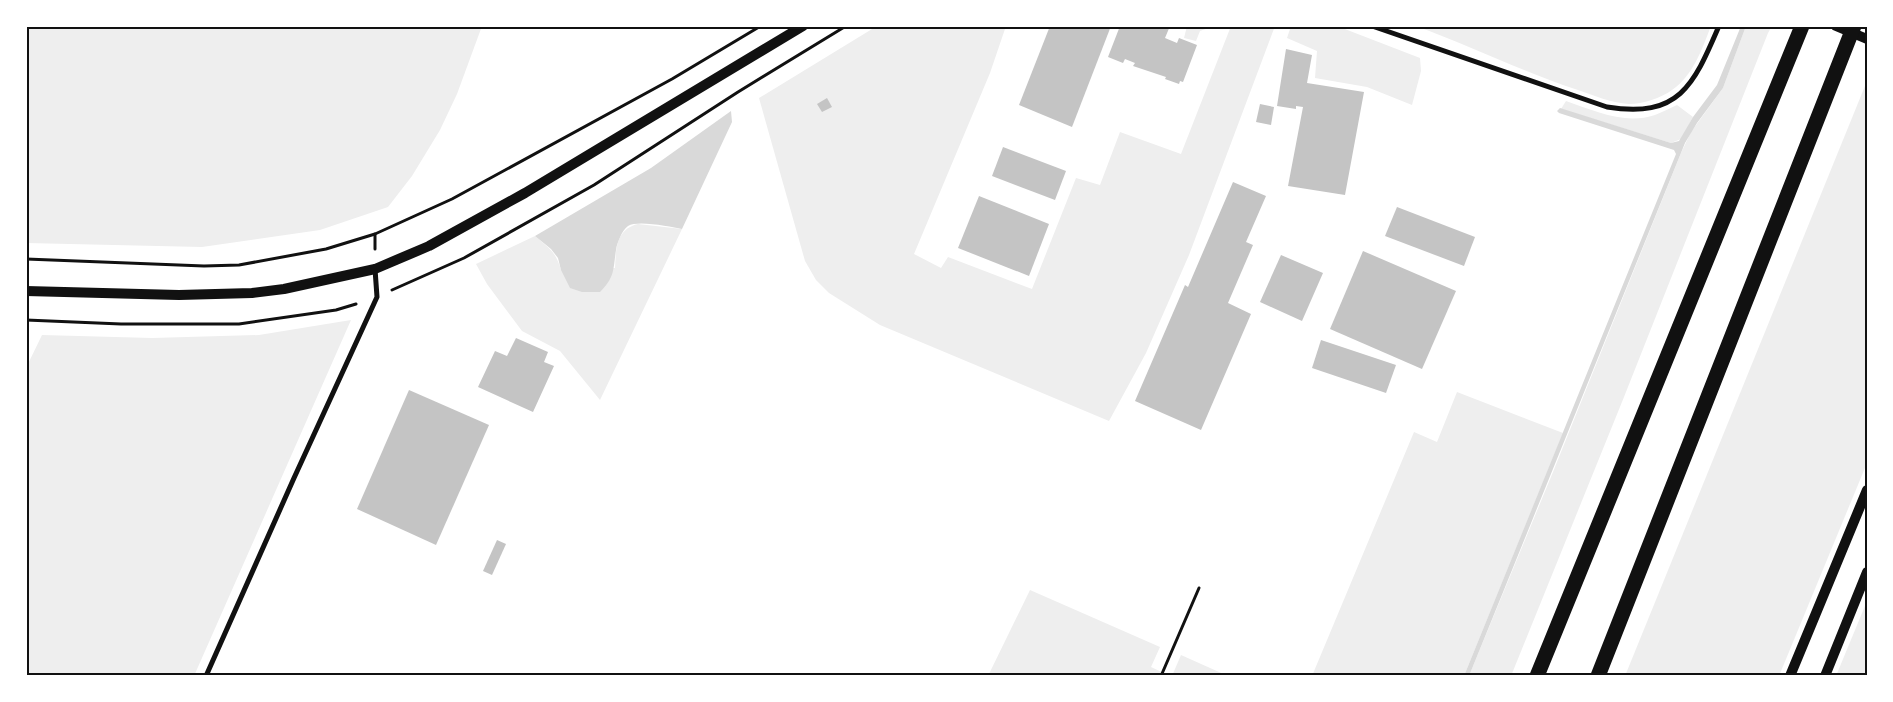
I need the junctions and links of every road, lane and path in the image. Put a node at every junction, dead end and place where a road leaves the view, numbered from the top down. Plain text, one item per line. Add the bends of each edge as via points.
1 (761, 26) edge
2 (802, 26) edge
3 (846, 26) edge
4 (1372, 26) edge
5 (1719, 26) edge
6 (1802, 26) edge
7 (1836, 26) edge
8 (1854, 26) edge
9 (1867, 39) edge
10 (26, 259) edge
11 (374, 269) junction
12 (26, 291) edge
13 (377, 297) junction
14 (26, 320) edge
15 (1867, 490) edge
16 (1867, 572) edge
17 (1199, 588) dead end
18 (206, 676) edge
19 (1161, 676) edge
20 (1537, 676) edge
21 (1598, 676) edge
22 (1790, 676) edge
23 (1824, 676) edge

1 - 10 path via 672,79 452,198 374,234 326,249 238,265
2 - 11 main road via 525,192 429,246
3 - 13 path via 594,185 464,258
4 - 5 street via 1607,107 1644,110 1673,99 1686,89 1701,68
6 - 20 highway
7 - 9 main road
8 - 21 highway
11 - 12 main road via 303,286 252,293 179,295
11 - 13 street
13 - 14 path via 336,310 238,324
13 - 18 street
15 - 22 main road
16 - 23 main road
17 - 19 path

